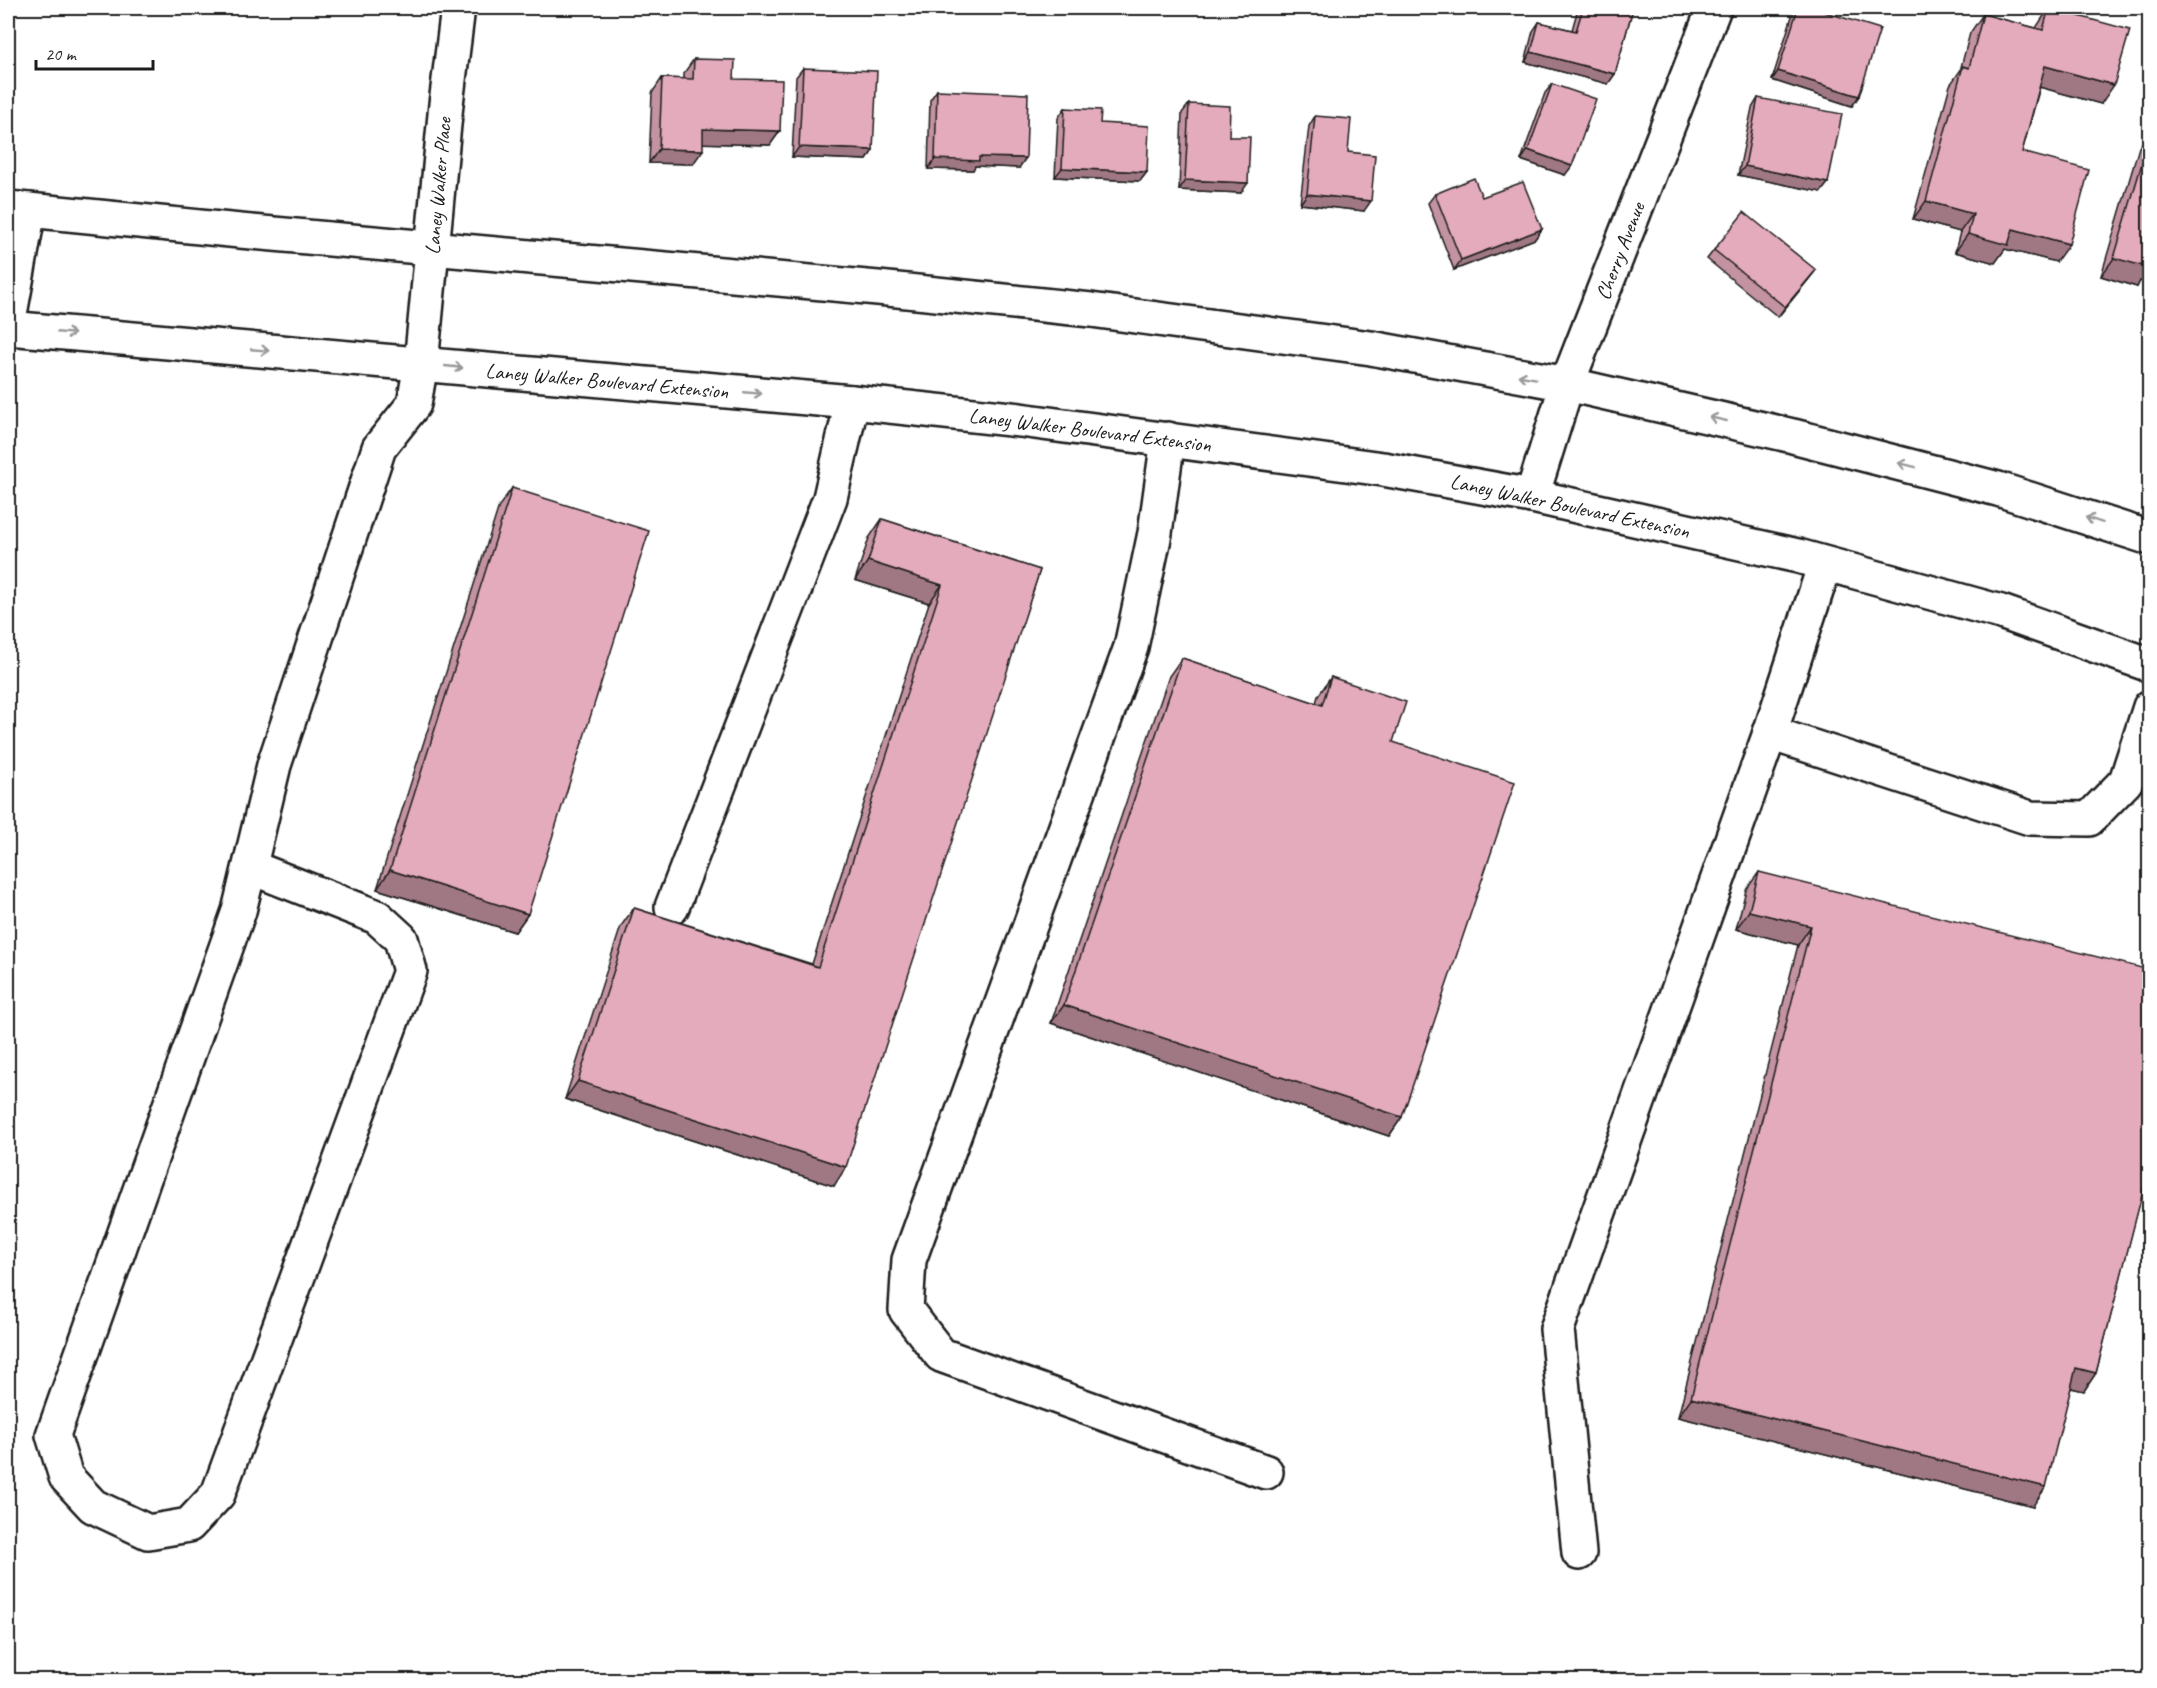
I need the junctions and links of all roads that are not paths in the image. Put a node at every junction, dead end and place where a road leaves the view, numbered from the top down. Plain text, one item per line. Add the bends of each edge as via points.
1 (458, 8) edge
2 (1714, 8) edge
3 (18, 209) edge
4 (433, 247) junction
5 (8, 327) edge
6 (421, 364) junction
7 (1567, 384) junction
8 (852, 402) junction
9 (1168, 439) junction
10 (1532, 496) junction
11 (2150, 538) edge
12 (1825, 564) junction
13 (2150, 665) edge
14 (2150, 707) edge
15 (1770, 733) junction
16 (250, 867) junction
17 (672, 907) dead end
18 (1266, 1472) dead end
19 (1579, 1553) dead end

1 - 4 main road, Laney Walker Place
2 - 7 main road, Cherry Avenue
3 - 4 main road
3 - 5 main road
4 - 6 main road, Laney Walker Place
7 -> 4 main road via 1371,348 1091,310
5 -> 6 main road, Laney Walker Boulevard Extension
6 -> 8 main road, Laney Walker Boulevard Extension
6 - 16 main road, Laney Walker Place via 414,404 379,448 273,765
7 - 10 main road, Cherry Avenue
11 -> 7 main road via 1998,489
8 - 9 main road, Laney Walker Boulevard Extension
8 - 17 main road via 830,498
9 - 10 main road, Laney Walker Boulevard Extension via 1383,469
9 - 18 main road via 1155,533 1131,647 909,1260 906,1310 941,1355
10 - 12 main road, Laney Walker Boulevard Extension
12 - 13 main road, Laney Walker Boulevard Extension via 2001,612
12 - 15 main road
14 - 15 main road via 2126,781 2090,819 2030,818
15 - 19 main road via 1557,1329
16 - 16 main road, Laney Walker Place via 239,911 53,1435 66,1477 93,1506 148,1532 189,1525 218,1494 410,971 401,939 377,917

